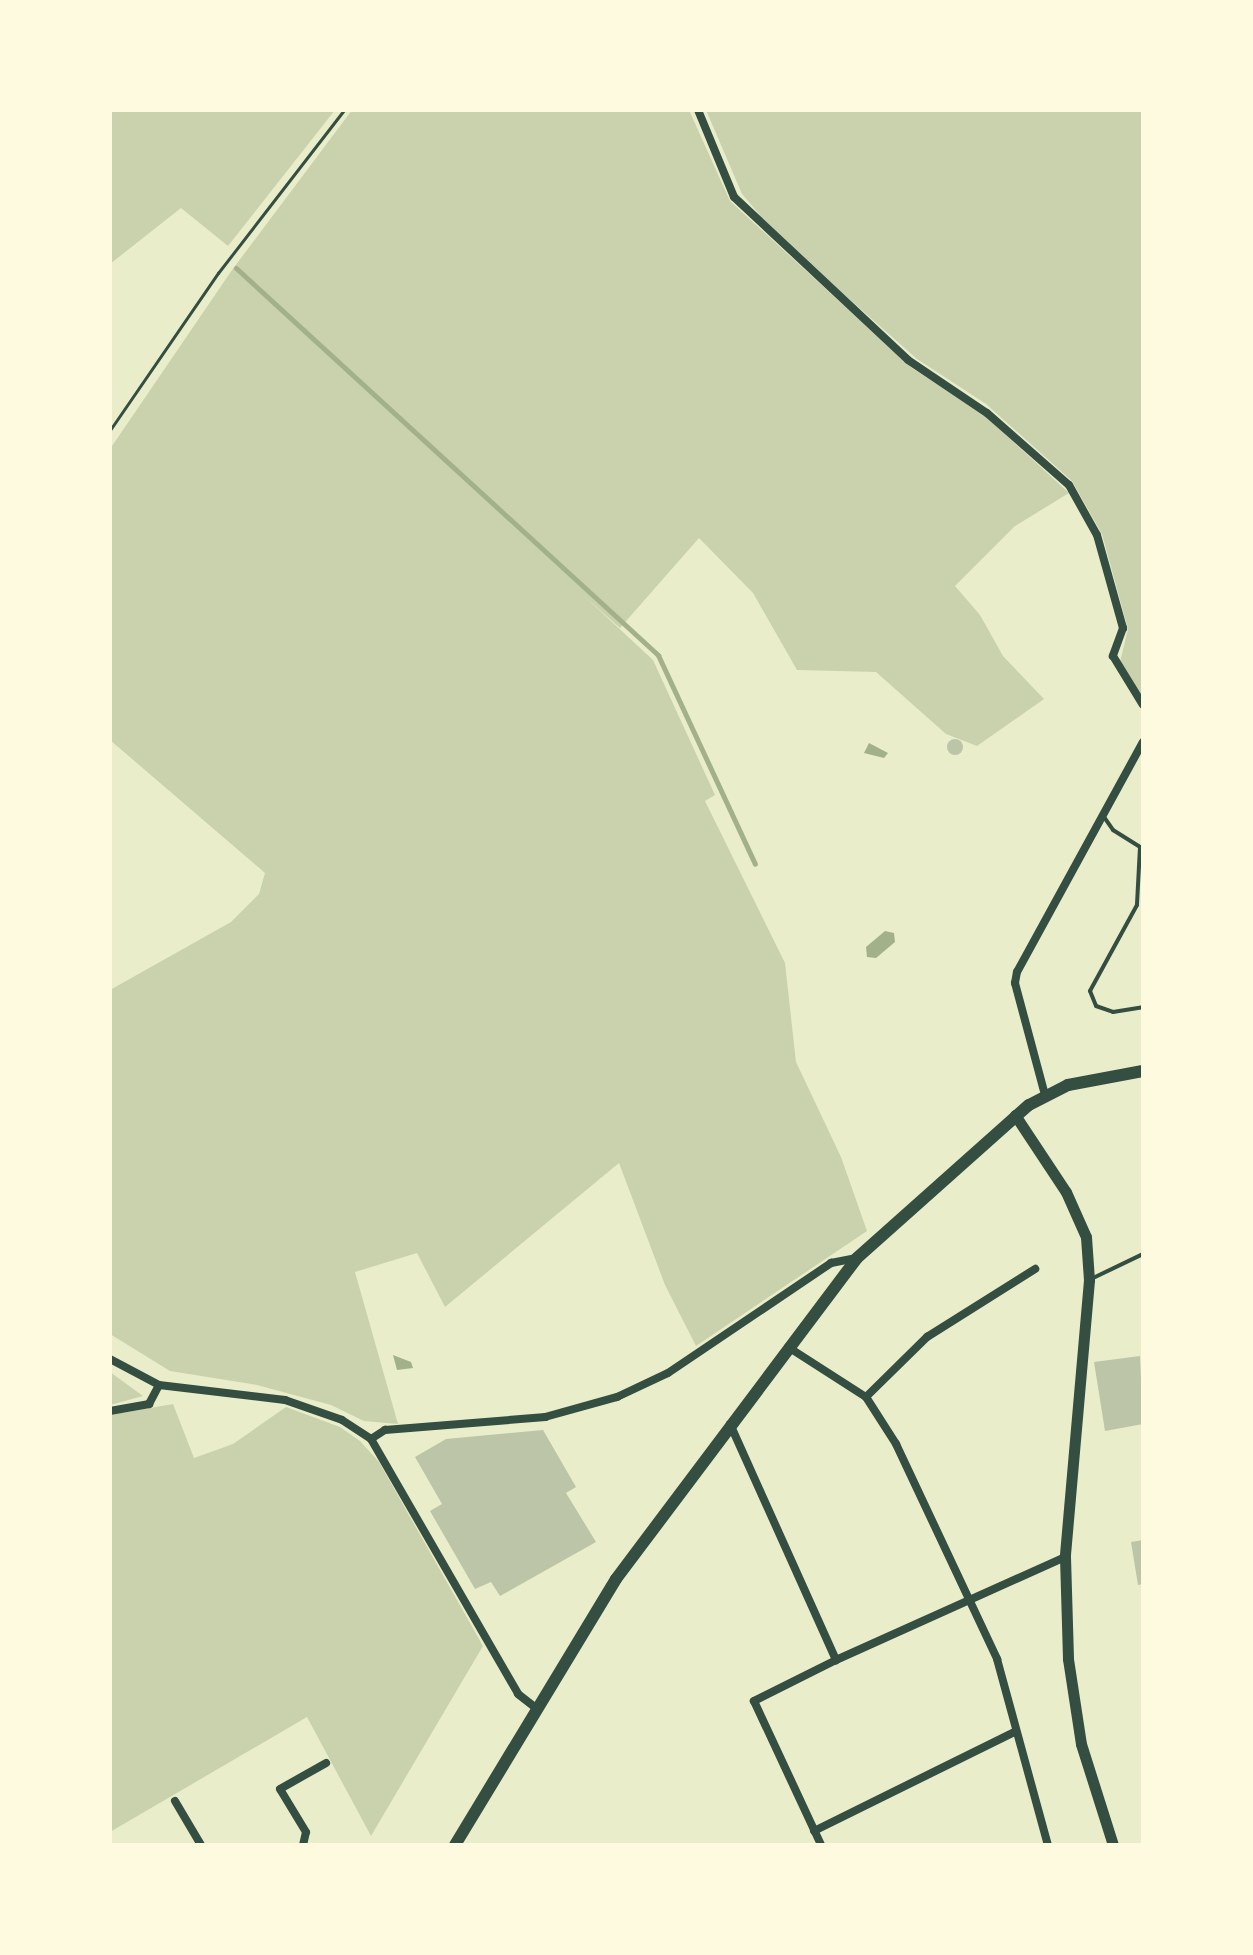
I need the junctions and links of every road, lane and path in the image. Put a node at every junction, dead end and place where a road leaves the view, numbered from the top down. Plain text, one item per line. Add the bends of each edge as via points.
1 (344, 110) edge
2 (698, 110) edge
3 (110, 430) edge
4 (1143, 705) edge
5 (1143, 742) edge
6 (1104, 817) junction
7 (1140, 906) edge
8 (1143, 1007) edge
9 (1143, 1071) edge
10 (1045, 1095) junction
11 (1015, 1115) junction
12 (1143, 1254) edge
13 (857, 1258) junction
14 (1035, 1269) dead end
15 (1089, 1280) junction
16 (788, 1346) junction
17 (110, 1359) edge
18 (159, 1385) junction
19 (866, 1397) junction
20 (110, 1411) edge
21 (730, 1424) junction
22 (371, 1439) junction
23 (1065, 1557) junction
24 (971, 1598) junction
25 (836, 1660) junction
26 (537, 1709) junction
27 (1016, 1731) junction
28 (326, 1763) dead end
29 (175, 1801) dead end
30 (814, 1831) junction
31 (201, 1845) edge
32 (303, 1845) edge
33 (455, 1845) edge
34 (821, 1845) edge
35 (1048, 1845) edge
36 (1113, 1845) edge

1 - 3 path via 218,273
2 - 4 street via 734,197 908,360 987,413 1069,485 1097,535 1123,628 1113,656
5 - 6 street
6 - 7 lane via 1113,830 1140,847
6 - 10 street via 1036,933 1015,983
7 - 8 lane via 1090,991 1096,1006 1113,1012
9 - 10 main road
10 - 11 main road
11 - 13 main road
11 - 15 main road via 1066,1192 1086,1237
12 - 15 lane
13 - 16 main road
13 - 22 street via 831,1263 668,1373 617,1397 545,1417 385,1430
14 - 19 street via 927,1337
15 - 23 main road
16 - 19 street
16 - 21 main road
17 - 18 street
18 - 20 street via 149,1404
18 - 22 street via 285,1400 342,1420
19 - 24 street via 896,1444
21 - 25 street
21 - 26 main road via 616,1579
22 - 26 street via 518,1694
23 - 24 street
23 - 36 main road via 1068,1659 1081,1744
24 - 25 street
24 - 27 street via 997,1659
25 - 30 street via 754,1701
26 - 33 main road
27 - 30 street
27 - 35 street
28 - 32 street via 280,1789 306,1832
29 - 31 street
30 - 34 street

